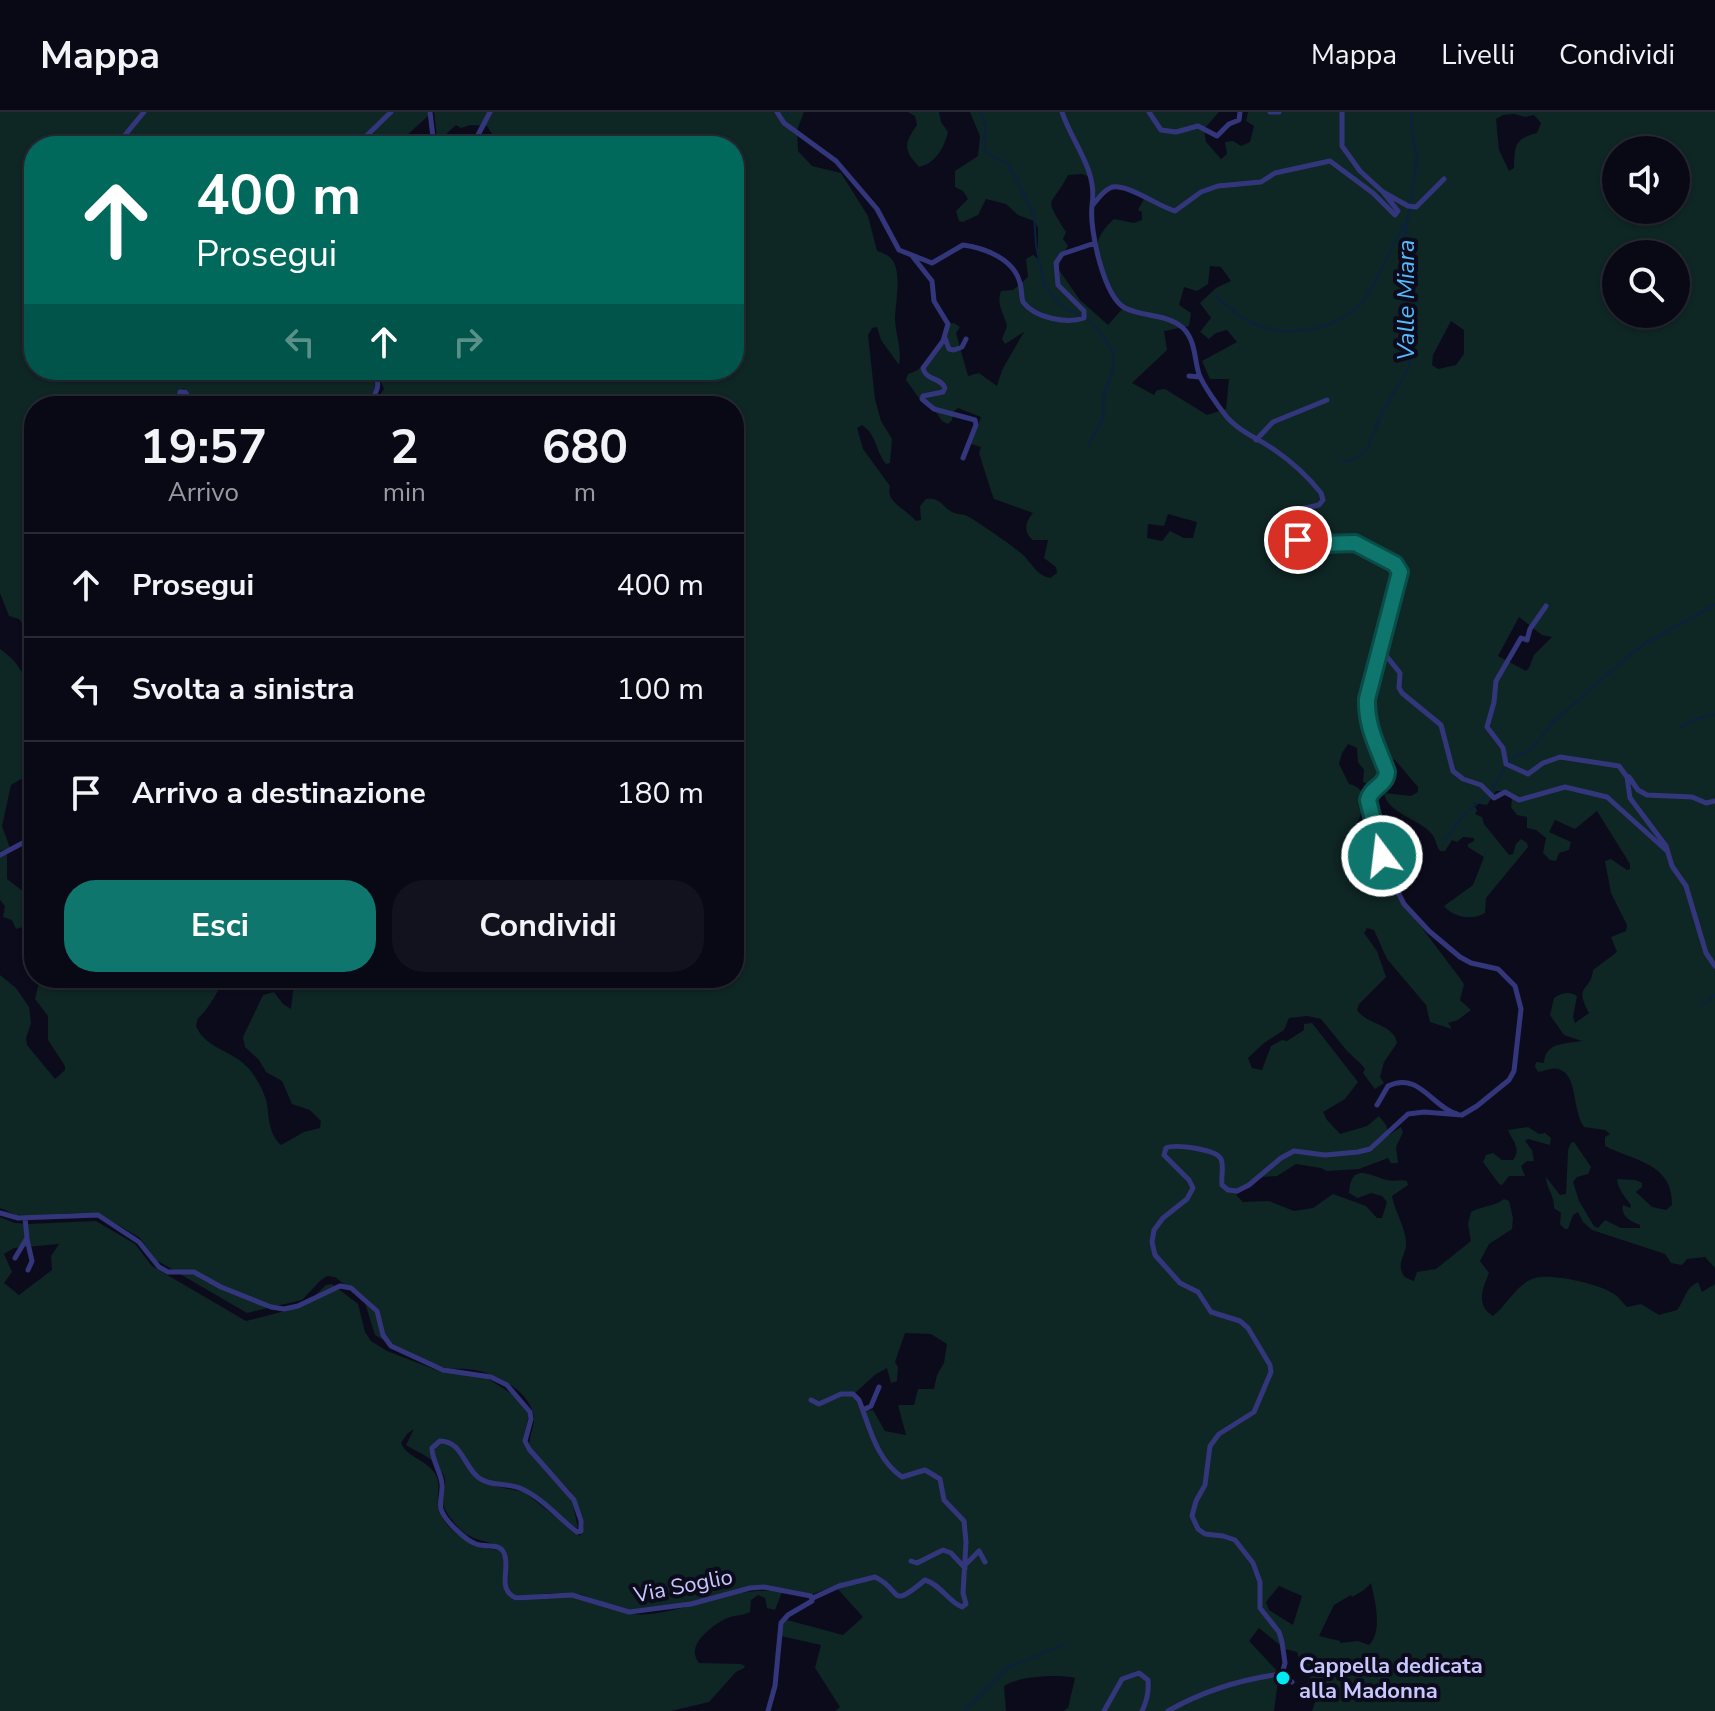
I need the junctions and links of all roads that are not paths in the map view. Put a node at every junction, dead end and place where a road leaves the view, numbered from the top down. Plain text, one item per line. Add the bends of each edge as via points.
1 (144, 112) edge
2 (391, 112) edge
3 (430, 112) edge
4 (490, 112) edge
5 (777, 112) edge
6 (1062, 112) edge
7 (1149, 112) edge
8 (1240, 112) edge
9 (1270, 112) edge
10 (1279, 112) edge
11 (1342, 112) edge
12 (124, 136) edge
13 (366, 136) edge
14 (433, 136) edge
15 (477, 136) edge
16 (1444, 179) dead end
17 (1383, 192) junction
18 (1092, 206) junction
19 (1095, 243) junction
20 (912, 256) junction
21 (945, 337) junction
22 (966, 339) dead end
23 (1189, 376) dead end
24 (1200, 377) junction
25 (1327, 400) dead end
26 (1256, 440) junction
27 (963, 458) dead end
28 (1545, 607) dead end
29 (1386, 633) junction
30 (1623, 769) junction
31 (1715, 801) edge
32 (24, 842) edge
33 (1667, 851) junction
34 (0, 855) edge
35 (1715, 966) edge
36 (1512, 982) junction
37 (1520, 988) dead end
38 (1377, 1105) dead end
39 (1462, 1115) junction
40 (0, 1213) edge
41 (25, 1218) junction
42 (27, 1238) junction
43 (15, 1258) dead end
44 (28, 1270) dead end
45 (879, 1387) dead end
46 (811, 1400) dead end
47 (863, 1410) junction
48 (911, 1561) dead end
49 (985, 1562) dead end
50 (965, 1567) junction
51 (813, 1598) junction
52 (1282, 1674) junction
53 (1292, 1682) dead end
54 (768, 1711) edge
55 (1104, 1711) edge
56 (1142, 1711) edge
57 (1168, 1711) edge

1 - 12 street
2 - 13 street
3 - 14 street
4 - 15 street
5 - 20 street via 790,128 836,161 877,209 897,247
6 - 18 street via 1091,176
7 - 8 street via 1161,130 1198,126 1217,136 1239,120
9 - 10 street
11 - 17 street via 1342,146
16 - 17 street via 1416,207
17 - 18 street via 1398,211 1395,215 1330,161 1275,173 1261,182 1218,186 1175,211 1121,186 1110,188
18 - 19 street
19 - 20 street via 1057,259 1058,285 1084,311 1084,318 1058,319 1034,311 1023,302 1015,272 996,255 963,245 932,263
19 - 24 street via 1119,304 1184,329
20 - 21 street via 932,281 934,301 947,322
21 - 22 street via 954,350
21 - 27 street via 923,368 945,388 922,399 934,409 975,420
23 - 24 street
24 - 26 street via 1230,421
25 - 26 street via 1273,422
26 - 29 street via 1279,453 1322,497 1315,507 1282,513 1291,536 1322,544 1355,543 1398,568
28 - 30 street via 1496,681 1487,727 1508,765 1528,774 1560,757
29 - 33 street via 1384,653 1400,673 1399,688 1441,725 1453,771 1463,779 1481,785 1494,798 1505,792 1519,800 1565,787 1607,797
29 - 36 street via 1367,711 1387,772 1368,800 1386,869 1404,904 1437,938 1464,959 1494,967
30 - 31 street via 1647,795
30 - 33 street via 1630,798
32 - 34 street
33 - 35 street via 1686,886 1706,953
36 - 37 street
36 - 39 street via 1521,1009 1514,1071
38 - 39 street via 1388,1086 1409,1082 1442,1108
39 - 52 street via 1408,1114 1370,1149 1358,1152 1288,1153 1237,1191 1222,1185 1222,1162 1215,1154 1173,1145 1164,1151 1193,1188 1154,1230 1155,1255 1180,1283 1198,1292 1211,1312 1248,1328 1270,1365 1254,1412 1210,1446 1193,1522 1205,1534 1229,1537 1241,1545 1258,1574 1260,1608 1279,1632 1284,1650
40 - 41 street, Via Soglio
41 - 42 street
41 - 51 street, Via Soglio via 98,1215 132,1236 168,1272 194,1272 271,1307 298,1306 340,1286 351,1288 377,1311 391,1346 443,1370 491,1377 507,1385 530,1412 525,1441 529,1449 574,1500 581,1531 523,1489 479,1478 453,1445 440,1441 432,1448 432,1457 442,1482 442,1513 476,1544 502,1550 509,1595 572,1595 629,1612 691,1604 750,1588
42 - 43 street
42 - 44 street via 32,1261
45 - 47 street via 871,1406
46 - 47 street via 819,1404 853,1394
47 - 50 street via 881,1456 900,1476 925,1470 940,1479 944,1500 964,1521
48 - 50 street via 947,1550
49 - 50 street via 979,1551
50 - 51 street via 962,1607 925,1580 903,1596 875,1577
51 - 54 street via 781,1623
52 - 53 street
52 - 57 street via 1199,1693
55 - 56 street via 1122,1679 1139,1673 1148,1680 1149,1692

